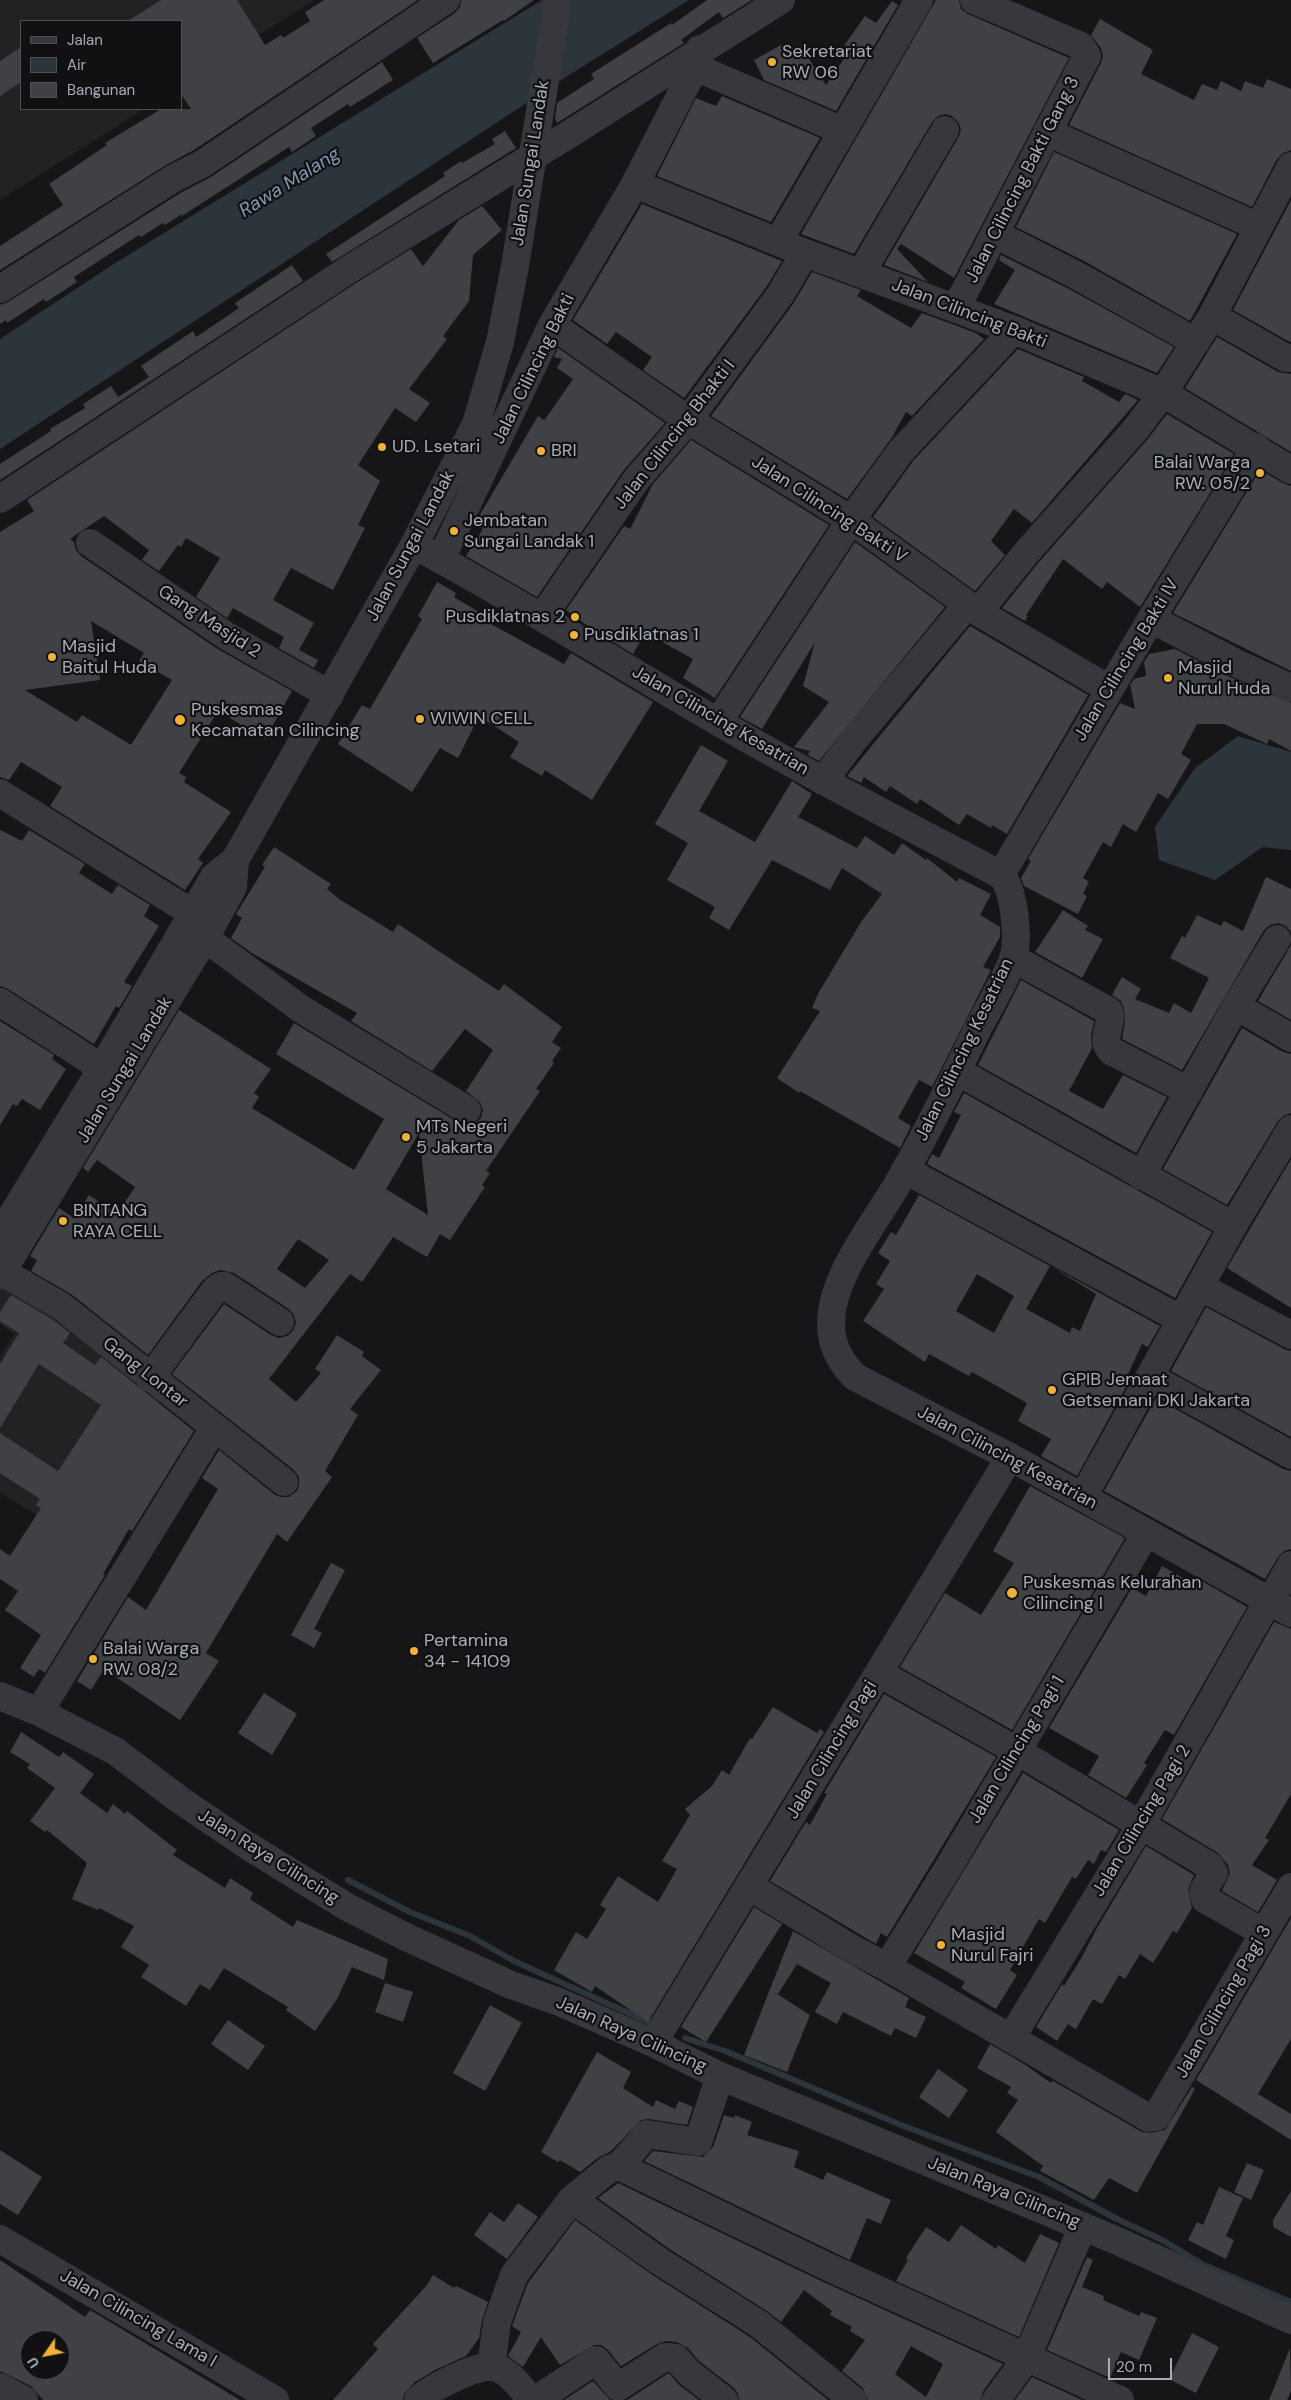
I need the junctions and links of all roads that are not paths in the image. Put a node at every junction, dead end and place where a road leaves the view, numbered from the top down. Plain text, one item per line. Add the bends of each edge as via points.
1 (446, 0) edge
2 (558, 0) edge
3 (782, 0) edge
4 (919, 0) edge
5 (974, 0) edge
6 (698, 58) junction
7 (945, 130) dead end
8 (843, 131) junction
9 (1048, 132) junction
10 (1291, 166) edge
11 (635, 184) junction
12 (1259, 227) junction
13 (995, 234) junction
14 (778, 242) junction
15 (804, 253) junction
16 (861, 273) junction
17 (0, 289) edge
18 (956, 308) junction
19 (1212, 316) junction
20 (552, 325) junction
21 (1014, 330) junction
22 (1196, 342) junction
23 (1291, 358) edge
24 (1163, 393) junction
25 (688, 420) junction
26 (1256, 447) junction
27 (1291, 470) edge
28 (0, 499) edge
29 (851, 520) junction
30 (90, 543) dead end
31 (414, 545) junction
32 (441, 559) junction
33 (972, 609) junction
34 (543, 616) junction
35 (1151, 619) junction
36 (1291, 688) edge
37 (1109, 689) junction
38 (330, 695) junction
39 (718, 722) junction
40 (823, 781) junction
41 (0, 793) edge
42 (235, 860) junction
43 (1001, 875) junction
44 (192, 913) junction
45 (204, 938) junction
46 (1277, 939) dead end
47 (1013, 958) junction
48 (0, 1002) edge
49 (1236, 1006) junction
50 (1291, 1038) edge
51 (102, 1068) junction
52 (957, 1071) junction
53 (1189, 1090) junction
54 (467, 1110) dead end
55 (1287, 1146) edge
56 (905, 1170) junction
57 (1141, 1176) junction
58 (39, 1191) junction
59 (1233, 1226) junction
60 (0, 1235) edge
61 (1, 1274) edge
62 (1201, 1287) junction
63 (1182, 1320) junction
64 (280, 1322) dead end
65 (1291, 1335) edge
66 (1150, 1377) junction
67 (150, 1378) junction
68 (214, 1428) junction
69 (1291, 1455) edge
70 (1010, 1457) junction
71 (284, 1482) dead end
72 (1083, 1497) junction
73 (1146, 1533) junction
74 (1291, 1565) edge
75 (1276, 1605) edge
76 (879, 1672) junction
77 (0, 1696) edge
78 (39, 1712) junction
79 (1017, 1750) junction
80 (1141, 1825) junction
81 (749, 1886) junction
82 (1291, 1887) edge
83 (1264, 1933) junction
84 (887, 1967) junction
85 (1011, 2038) junction
86 (653, 2042) junction
87 (720, 2076) junction
88 (619, 2166) junction
89 (572, 2199) junction
90 (1083, 2226) junction
91 (0, 2239) edge
92 (1291, 2320) edge
93 (1026, 2359) junction
94 (491, 2367) junction
95 (0, 2387) edge
96 (24, 2400) edge
97 (276, 2400) edge
98 (418, 2400) edge
99 (531, 2400) edge
100 (536, 2400) edge
101 (724, 2400) edge
102 (853, 2400) edge
103 (996, 2400) edge
104 (1120, 2400) edge

1 - 17 street via 202,164 174,178
2 - 31 street, Jalan Sungai Landak, bridge via 500,342 476,424
3 - 6 street
4 - 8 street
5 - 9 street, Jalan Cilincing Bakti Gang 3 via 1085,50 1087,56
6 - 8 street
6 - 11 street, Jalan Cilincing Bakti
6 - 28 street via 351,268
7 - 16 street
8 - 14 street
9 - 12 street
9 - 13 street, Jalan Cilincing Bakti Gang 3
10 - 12 street
11 - 14 street, Jalan Cilincing Bakti
11 - 20 street, Jalan Cilincing Bakti
12 - 19 street
13 - 18 street, Jalan Cilincing Bakti Gang 3
13 - 22 street
14 - 15 street, Jalan Cilincing Bakti
15 - 16 street, Jalan Cilincing Bakti
15 - 25 street, Jalan Cilincing Bhakti I via 780,295
16 - 18 street, Jalan Cilincing Bakti
18 - 21 street, Jalan Cilincing Bakti
19 - 22 street
19 - 23 street
20 - 25 street, Jalan Cilincing Bakti V
20 - 32 street, Jalan Cilincing Bakti
21 - 24 street, Jalan Cilincing Bakti
21 - 29 street via 901,451
22 - 24 street
24 - 26 street, Jalan Cilincing Bakti
24 - 33 street via 1135,430
25 - 29 street, Jalan Cilincing Bakti V
25 - 34 street, Jalan Cilincing Bhakti I via 636,480
26 - 27 street, Jalan Cilincing Bakti
26 - 35 street, Jalan Cilincing Bakti IV
29 - 33 street, Jalan Cilincing Bakti V
29 - 39 street
30 - 38 street, Gang Masjid 2 via 225,635
31 - 32 street, Jalan Cilincing Kesatrian
31 - 38 street, Jalan Sungai Landak
32 - 34 street, Jalan Cilincing Kesatrian
33 - 37 street, Jalan Cilincing Bakti V
33 - 40 street via 853,741
34 - 39 street, Jalan Cilincing Kesatrian
35 - 36 street
35 - 37 street, Jalan Cilincing Bakti IV
37 - 43 street, Jalan Cilincing Bakti IV
38 - 42 street, Jalan Sungai Landak
39 - 40 street, Jalan Cilincing Kesatrian
40 - 43 street, Jalan Cilincing Kesatrian
41 - 44 street
42 - 44 street, Jalan Sungai Landak via 214,877
42 - 45 street, Jalan Sungai Landak via 233,887
43 - 47 street, Jalan Cilincing Kesatrian via 1010,888 1012,898
44 - 51 street, Jalan Sungai Landak
45 - 54 street via 301,1010
45 - 58 street, Jalan Sungai Landak
46 - 49 street
47 - 52 street, Jalan Cilincing Kesatrian
47 - 53 street via 1109,1011 1111,1015 1105,1039 1111,1051
48 - 51 street
49 - 50 street
49 - 53 street
51 - 58 street, Jalan Sungai Landak
52 - 56 street, Jalan Cilincing Kesatrian
52 - 57 street
53 - 57 street
55 - 59 street
56 - 63 street
56 - 70 street, Jalan Cilincing Kesatrian via 844,1274 834,1298 833,1344 841,1363 855,1377
57 - 59 street
58 - 60 street, Jalan Sungai Landak
58 - 61 street, Jalan Sungai Landak
59 - 62 street
61 - 67 street, Gang Lontar via 61,1306
62 - 63 street
62 - 65 street
63 - 66 street
64 - 67 street via 225,1286 220,1286
66 - 69 street
66 - 72 street
67 - 68 street, Gang Lontar
68 - 71 street, Gang Lontar
68 - 78 street
70 - 72 street, Jalan Cilincing Kesatrian
70 - 76 street, Jalan Cilincing Pagi
72 - 73 street, Jalan Cilincing Kesatrian
73 - 75 street, Jalan Cilincing Kesatrian
73 - 79 street, Jalan Cilincing Pagi 1
74 - 75 street, Jalan Cilincing Pagi 2
75 - 80 street, Jalan Cilincing Pagi 2
76 - 79 street
76 - 81 street, Jalan Cilincing Pagi
77 - 78 street, Jalan Raya Cilincing
78 - 86 street, Jalan Raya Cilincing via 115,1751 240,1841 347,1907 511,1986 557,2001
79 - 80 street
79 - 84 street, Jalan Cilincing Pagi 1
80 - 83 street via 1210,1866 1214,1874 1203,1890 1205,1899
80 - 85 street, Jalan Cilincing Pagi 2
81 - 84 street
81 - 86 street, Jalan Cilincing Pagi
82 - 83 street, Jalan Cilincing Pagi 3
83 - 85 street, Jalan Cilincing Pagi 3 via 1156,2117 1149,2118
84 - 85 street
86 - 87 street, Jalan Raya Cilincing
87 - 88 street via 698,2142 647,2134
87 - 90 street, Jalan Raya Cilincing
88 - 89 street via 609,2169
88 - 93 street
89 - 94 street via 514,2275 496,2322
89 - 102 street via 659,2261 759,2324
90 - 92 street, Jalan Raya Cilincing
90 - 93 street
91 - 97 street, Jalan Cilincing Lama I
93 - 103 street
93 - 104 street
94 - 98 street via 450,2379
94 - 99 street via 504,2372
95 - 96 street
100 - 101 street via 596,2360 615,2384 621,2386 670,2356

